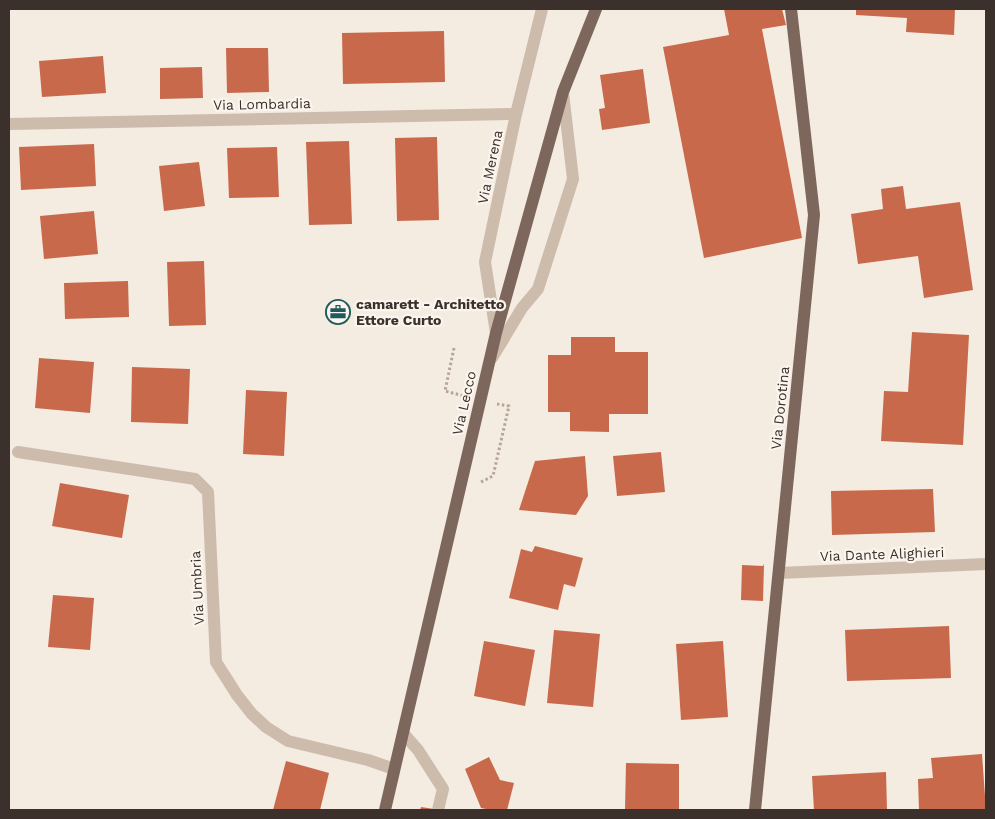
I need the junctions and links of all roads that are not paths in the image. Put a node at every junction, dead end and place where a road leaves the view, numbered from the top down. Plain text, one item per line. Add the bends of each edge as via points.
1 (542, 9) edge
2 (596, 9) edge
3 (792, 9) edge
4 (563, 92) junction
5 (516, 114) junction
6 (9, 124) edge
7 (496, 333) junction
8 (489, 362) junction
9 (18, 452) dead end
10 (986, 564) edge
11 (779, 573) junction
12 (403, 733) junction
13 (394, 769) junction
14 (385, 810) edge
15 (438, 810) edge
16 (755, 810) edge

1 - 5 street, Via Merena
2 - 4 main road, Via Lecco
3 - 11 main road, Via Dorotina via 814,215
4 - 7 main road, Via Lecco
4 - 8 street via 572,179 538,289 522,308
5 - 6 street, Via Lombardia
5 - 7 street, Via Merena via 485,262
7 - 8 main road, Via Lecco
8 - 12 main road, Via Lecco
9 - 13 street, Via Umbria via 195,479 208,492 216,662 237,695 252,714 288,741
10 - 11 street, Via Dante Alighieri
11 - 16 main road, Via Dorotina
12 - 13 main road, Via Lecco
12 - 15 street via 443,789
13 - 14 main road, Via Lecco

